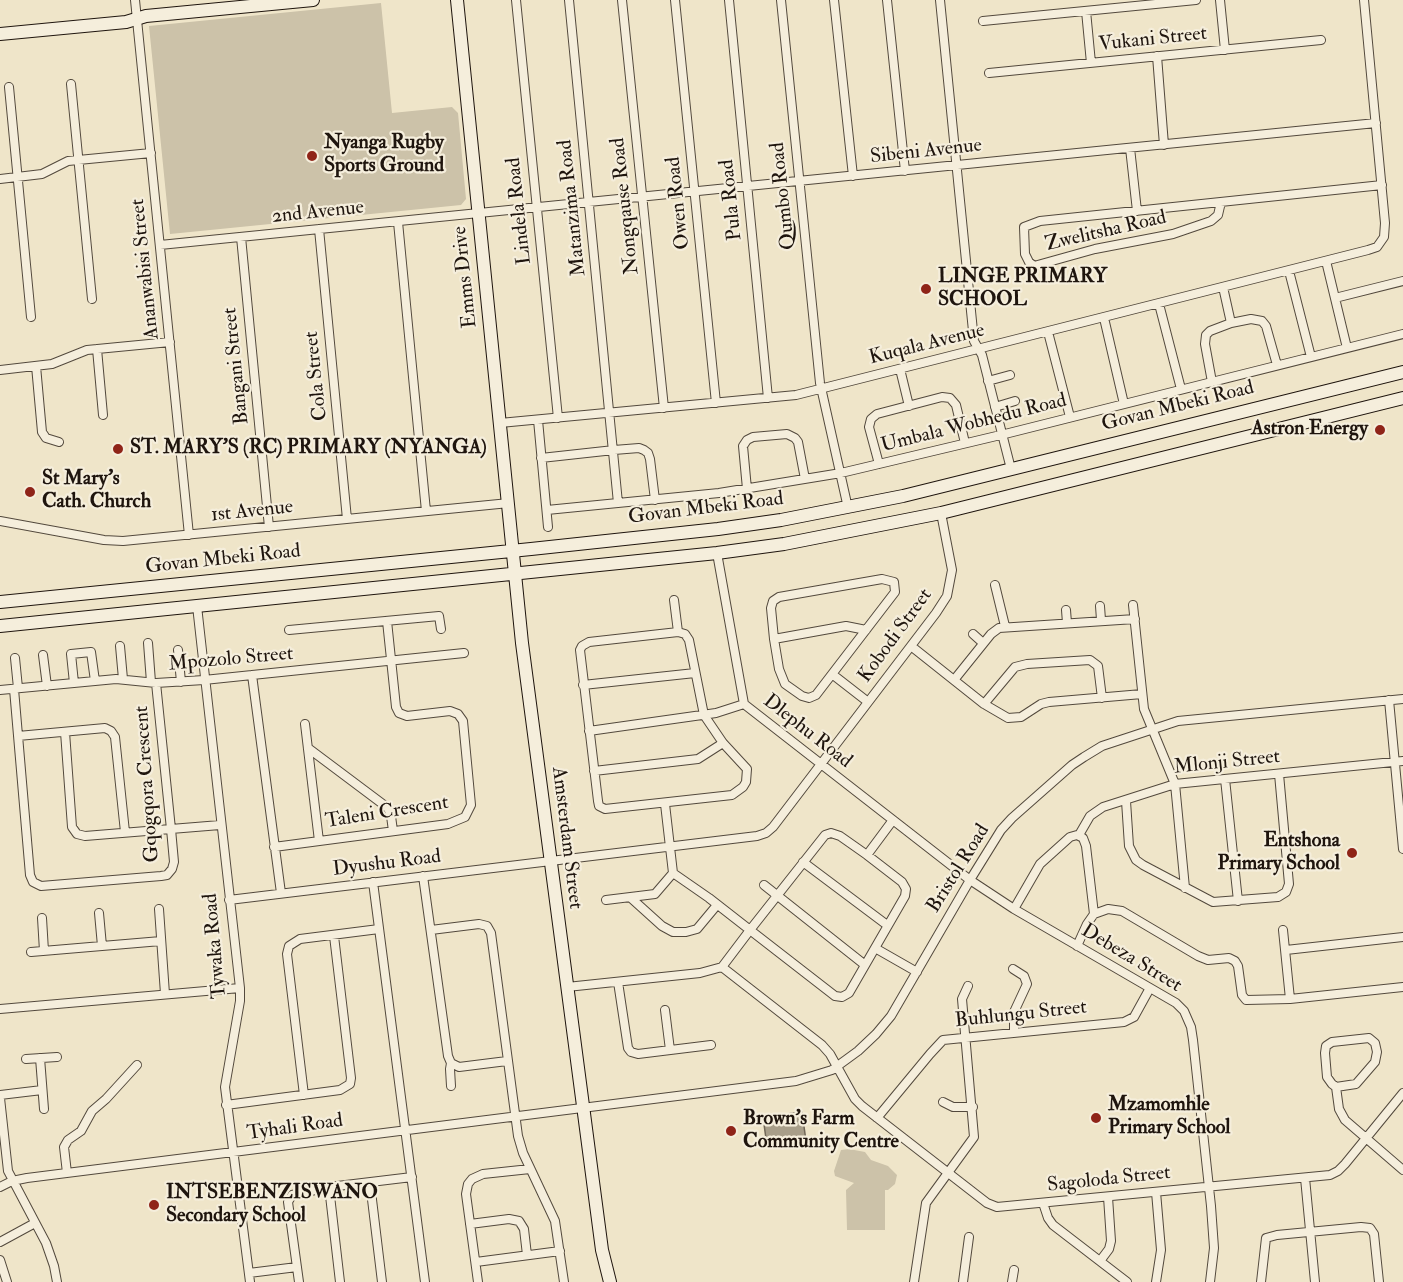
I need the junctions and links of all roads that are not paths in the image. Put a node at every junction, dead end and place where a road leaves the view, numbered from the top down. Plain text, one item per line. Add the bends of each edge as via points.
1 (135, 0) edge
2 (313, 0) edge
3 (457, 0) edge
4 (516, 0) edge
5 (569, 0) edge
6 (622, 0) edge
7 (675, 0) edge
8 (729, 0) edge
9 (782, 0) edge
10 (834, 0) edge
11 (887, 0) edge
12 (940, 0) edge
13 (1196, 0) edge
14 (1220, 0) edge
15 (1364, 0) edge
16 (296, 1) edge
17 (1155, 2) edge
18 (218, 5) edge
19 (1086, 11) junction
20 (137, 19) junction
21 (983, 21) dead end
22 (0, 34) edge
23 (1321, 40) dead end
24 (1225, 50) junction
25 (1157, 56) junction
26 (1091, 63) junction
27 (988, 73) dead end
28 (71, 84) dead end
29 (9, 87) dead end
30 (1376, 123) junction
31 (1164, 145) junction
32 (1131, 148) junction
33 (150, 153) junction
34 (78, 160) junction
35 (957, 165) junction
36 (905, 171) junction
37 (853, 176) junction
38 (17, 177) junction
39 (0, 179) edge
40 (800, 181) junction
41 (1382, 185) junction
42 (747, 187) junction
43 (694, 192) junction
44 (642, 197) junction
45 (1221, 202) junction
46 (589, 203) junction
47 (537, 208) junction
48 (1137, 211) junction
49 (479, 214) junction
50 (398, 222) junction
51 (319, 229) junction
52 (241, 237) junction
53 (160, 245) junction
54 (1326, 261) junction
55 (1289, 271) junction
56 (1403, 282) edge
57 (1222, 287) junction
58 (1335, 298) junction
59 (92, 299) dead end
60 (1159, 304) junction
61 (31, 317) dead end
62 (1104, 318) junction
63 (1231, 323) junction
64 (1048, 332) junction
65 (1403, 334) edge
66 (170, 342) junction
67 (1347, 348) junction
68 (97, 349) junction
69 (979, 349) junction
70 (1311, 357) junction
71 (1277, 365) junction
72 (36, 366) junction
73 (900, 369) junction
74 (0, 370) edge
75 (1403, 372) edge
76 (1010, 375) dead end
77 (988, 381) junction
78 (1212, 382) junction
79 (822, 389) junction
80 (1181, 389) junction
81 (768, 398) junction
82 (1403, 398) edge
83 (1015, 401) dead end
84 (716, 403) junction
85 (1124, 404) junction
86 (909, 406) junction
87 (995, 407) junction
88 (664, 408) junction
89 (610, 413) junction
90 (103, 415) dead end
91 (1070, 417) junction
92 (558, 418) junction
93 (538, 420) junction
94 (500, 423) junction
95 (1002, 434) junction
96 (59, 442) dead end
97 (965, 443) junction
98 (614, 450) junction
99 (541, 458) junction
100 (879, 464) junction
101 (1011, 469) junction
102 (841, 473) junction
103 (805, 479) junction
104 (747, 489) junction
105 (655, 500) junction
106 (509, 503) junction
107 (618, 503) junction
108 (848, 508) junction
109 (546, 510) junction
110 (426, 511) junction
111 (941, 513) junction
112 (348, 519) junction
113 (0, 521) edge
114 (269, 527) junction
115 (548, 527) dead end
116 (189, 535) junction
117 (513, 550) junction
118 (717, 553) junction
119 (515, 573) junction
120 (995, 585) dead end
121 (674, 600) dead end
122 (0, 602) edge
123 (1133, 605) dead end
124 (197, 606) junction
125 (1100, 606) dead end
126 (1066, 610) dead end
127 (1135, 619) junction
128 (1101, 620) junction
129 (387, 621) junction
130 (1067, 623) junction
131 (0, 626) edge
132 (1005, 626) junction
133 (441, 629) dead end
134 (290, 630) dead end
135 (866, 630) junction
136 (678, 632) junction
137 (973, 634) dead end
138 (774, 639) junction
139 (148, 643) dead end
140 (983, 643) junction
141 (120, 646) dead end
142 (910, 646) junction
143 (178, 650) dead end
144 (464, 653) dead end
145 (43, 656) dead end
146 (15, 658) dead end
147 (391, 660) junction
148 (695, 673) junction
149 (832, 674) junction
150 (252, 675) junction
151 (123, 679) junction
152 (204, 680) junction
153 (95, 681) junction
154 (954, 681) junction
155 (181, 682) junction
156 (74, 683) junction
157 (154, 683) junction
158 (584, 685) junction
159 (47, 686) junction
160 (16, 688) junction
161 (0, 690) edge
162 (1142, 694) junction
163 (1102, 698) junction
164 (1403, 699) edge
165 (1389, 700) junction
166 (868, 702) junction
167 (744, 704) junction
168 (984, 704) junction
169 (704, 715) junction
170 (304, 724) dead end
171 (1151, 729) junction
172 (589, 730) junction
173 (65, 732) junction
174 (18, 736) junction
175 (723, 743) junction
176 (308, 748) junction
177 (1399, 761) edge
178 (820, 764) junction
179 (594, 771) junction
180 (1279, 774) junction
181 (1225, 779) junction
182 (1175, 784) junction
183 (1126, 801) junction
184 (665, 804) junction
185 (893, 820) junction
186 (220, 825) junction
187 (171, 829) junction
188 (393, 831) junction
189 (125, 832) junction
190 (1079, 835) junction
191 (319, 841) junction
192 (669, 846) junction
193 (274, 847) junction
194 (1403, 849) edge
195 (867, 855) junction
196 (549, 860) junction
197 (803, 862) junction
198 (673, 873) junction
199 (423, 876) junction
200 (970, 880) junction
201 (373, 882) junction
202 (764, 885) dead end
203 (1185, 888) junction
204 (281, 893) junction
205 (777, 897) junction
206 (631, 898) junction
207 (230, 900) junction
208 (606, 900) dead end
209 (1238, 901) junction
210 (717, 905) junction
211 (159, 909) dead end
212 (1014, 909) junction
213 (99, 913) dead end
214 (1095, 914) junction
215 (42, 918) dead end
216 (887, 926) junction
217 (379, 929) junction
218 (431, 930) junction
219 (750, 930) junction
220 (1283, 930) dead end
221 (334, 936) junction
222 (1403, 937) edge
223 (160, 941) junction
224 (102, 946) junction
225 (1077, 946) junction
226 (875, 948) junction
227 (1286, 950) junction
228 (44, 951) junction
229 (31, 952) dead end
230 (865, 965) junction
231 (722, 967) junction
232 (1012, 969) dead end
233 (917, 972) junction
234 (618, 982) junction
235 (968, 986) dead end
236 (567, 987) junction
237 (1403, 987) edge
238 (240, 988) junction
239 (1150, 988) junction
240 (165, 994) junction
241 (1290, 999) junction
242 (0, 1009) edge
243 (665, 1010) dead end
244 (1014, 1033) junction
245 (966, 1038) junction
246 (711, 1045) dead end
247 (670, 1050) junction
248 (57, 1057) dead end
249 (40, 1058) junction
250 (26, 1059) dead end
251 (507, 1061) junction
252 (451, 1063) junction
253 (137, 1065) dead end
254 (838, 1066) junction
255 (451, 1086) dead end
256 (1336, 1087) junction
257 (42, 1090) junction
258 (1403, 1093) edge
259 (304, 1095) junction
260 (0, 1096) edge
261 (943, 1102) dead end
262 (226, 1105) junction
263 (583, 1107) junction
264 (973, 1107) junction
265 (44, 1109) dead end
266 (515, 1116) junction
267 (877, 1118) junction
268 (406, 1130) junction
269 (1366, 1139) junction
270 (233, 1153) junction
271 (530, 1169) junction
272 (1403, 1170) edge
273 (67, 1173) junction
274 (947, 1173) junction
275 (412, 1177) junction
276 (1305, 1178) junction
277 (12, 1181) junction
278 (369, 1183) junction
279 (0, 1187) edge
280 (1208, 1187) junction
281 (329, 1188) junction
282 (1156, 1192) junction
283 (1107, 1197) junction
284 (1043, 1203) junction
285 (35, 1223) junction
286 (470, 1224) junction
287 (1311, 1232) junction
288 (969, 1237) dead end
289 (0, 1242) edge
290 (602, 1250) junction
291 (560, 1251) junction
292 (527, 1255) junction
293 (0, 1260) edge
294 (1100, 1261) junction
295 (476, 1262) junction
296 (297, 1267) junction
297 (1014, 1270) dead end
298 (250, 1277) edge
299 (7, 1282) edge
300 (57, 1282) edge
301 (299, 1282) edge
302 (340, 1282) edge
303 (382, 1282) edge
304 (426, 1282) edge
305 (478, 1282) edge
306 (564, 1282) edge
307 (603, 1282) edge
308 (610, 1282) edge
309 (914, 1282) edge
310 (963, 1282) edge
311 (1012, 1282) edge
312 (1127, 1282) edge
313 (1156, 1282) edge
314 (1210, 1282) edge
315 (1261, 1282) edge
316 (1315, 1282) edge
317 (1379, 1282) edge

1 - 20 street, Ananwabisi Street
2 - 16 main road
3 - 49 main road, Emms Drive
4 - 47 street, Lindela Road
5 - 46 street, Matanzima Road
6 - 44 street, Nongqause Road
7 - 43 street, Owen Road
8 - 42 street, Pula Road
9 - 40 street, Qumbo Road
10 - 37 street
11 - 36 street
12 - 35 street
13 - 17 street
14 - 24 street
15 - 30 street
16 - 18 main road
17 - 19 street
18 - 20 main road
19 - 21 street
19 - 26 street
20 - 22 main road
20 - 33 street, Ananwabisi Street
23 - 24 street, Vukani Street
24 - 25 street, Vukani Street
25 - 26 street, Vukani Street
25 - 31 street
26 - 27 street, Vukani Street
28 - 34 street
29 - 38 street
30 - 31 street, Sibeni Avenue
30 - 41 street
31 - 32 street, Sibeni Avenue
32 - 35 street, Sibeni Avenue
32 - 48 street, Zwelitsha Road
33 - 34 street
33 - 53 street, Ananwabisi Street
34 - 38 street via 62,163 50,172
34 - 59 street
35 - 36 street, Sibeni Avenue
35 - 69 street via 974,341
36 - 37 street, Sibeni Avenue
37 - 40 street, Sibeni Avenue
38 - 39 street
38 - 61 street
40 - 42 street, Sibeni Avenue
40 - 79 street, Qumbo Road
41 - 45 street, Zwelitsha Road
41 - 54 street, Kuqala Avenue via 1384,237 1377,247
42 - 43 street, Sibeni Avenue
42 - 81 street, Pula Road
43 - 44 street, Sibeni Avenue
43 - 84 street, Owen Road
44 - 46 street, Sibeni Avenue
44 - 88 street, Nongqause Road
45 - 48 street, Zwelitsha Road
45 - 48 street, Zwelitsha Road via 1218,215 1211,221 1173,234 1034,266 1027,258 1024,227 1035,222
46 - 47 street, Sibeni Avenue
46 - 89 street, Matanzima Road
47 - 49 street, Sibeni Avenue
47 - 92 street, Lindela Road
49 - 50 street, 2nd Avenue
49 - 94 main road, Emms Drive
50 - 51 street, 2nd Avenue
50 - 110 street
51 - 52 street, 2nd Avenue
51 - 112 street, Cola Street
52 - 53 street, 2nd Avenue
52 - 114 street, Bangani Street
53 - 66 street, Ananwabisi Street
54 - 55 street, Kuqala Avenue
54 - 58 street
55 - 57 street, Kuqala Avenue
55 - 70 street
56 - 58 street
57 - 60 street, Kuqala Avenue
57 - 63 street
58 - 67 street
60 - 62 street, Kuqala Avenue
60 - 80 street
62 - 64 street, Kuqala Avenue
62 - 85 street
63 - 71 street via 1262,321
63 - 78 street via 1206,335
64 - 69 street, Kuqala Avenue
64 - 91 street
65 - 67 street, Umbala Wobhedu Road
66 - 68 street
66 - 116 street, Ananwabisi Street
67 - 70 street, Umbala Wobhedu Road
68 - 72 street
68 - 90 street
69 - 73 street, Kuqala Avenue
69 - 77 street
70 - 71 street, Umbala Wobhedu Road
71 - 78 street, Umbala Wobhedu Road
72 - 74 street
72 - 96 street via 42,432 46,438
73 - 79 street, Kuqala Avenue
73 - 86 street
75 - 101 main road, Govan Mbeki Road
76 - 77 street
77 - 87 street
78 - 80 street, Umbala Wobhedu Road
79 - 81 street, Kuqala Avenue
79 - 102 street, Qumbo Road
80 - 85 street, Umbala Wobhedu Road
81 - 84 street, Kuqala Avenue
82 - 111 main road
83 - 87 street
84 - 88 street, Kuqala Avenue
85 - 91 street, Umbala Wobhedu Road
86 - 97 street via 942,398 953,400
86 - 100 street via 872,419 869,427
87 - 95 street
88 - 89 street, Kuqala Avenue
89 - 92 street, Kuqala Avenue
89 - 98 street, Matanzima Road
91 - 95 street, Umbala Wobhedu Road
92 - 93 street, Kuqala Avenue
93 - 94 street, Kuqala Avenue
93 - 99 street
94 - 106 main road, Emms Drive
95 - 97 street, Umbala Wobhedu Road
95 - 101 street
97 - 100 street, Umbala Wobhedu Road
98 - 99 street
98 - 105 street via 639,448 648,453
98 - 107 street, Matanzima Road
99 - 109 street
100 - 102 street, Umbala Wobhedu Road
101 - 108 main road, Govan Mbeki Road
102 - 103 street, Umbala Wobhedu Road
102 - 108 street, Qumbo Road
103 - 104 street, Umbala Wobhedu Road
103 - 104 street via 795,438 787,434 753,437 743,446
104 - 105 street, Umbala Wobhedu Road
105 - 107 street, Umbala Wobhedu Road
106 - 110 street, 1st Avenue
106 - 117 main road, Emms Drive
107 - 109 street, Umbala Wobhedu Road
108 - 117 main road, Govan Mbeki Road via 718,529
109 - 115 street
110 - 112 street, 1st Avenue
111 - 118 main road via 815,539
111 - 142 street, Kobodi Street via 952,570 950,586 936,613
112 - 114 street, 1st Avenue
113 - 116 street, 1st Avenue via 104,540
114 - 116 street, 1st Avenue
117 - 119 main road, Amsterdam Street
117 - 122 main road, Govan Mbeki Road
118 - 119 main road
118 - 167 street, Dlephu Road
119 - 124 main road
119 - 196 main road, Amsterdam Street
120 - 132 street
121 - 136 street
123 - 127 street
124 - 131 main road
124 - 152 street, Tywaka Road
125 - 128 street
126 - 130 street
127 - 128 street
127 - 162 street
128 - 130 street
129 - 133 street via 439,616
129 - 134 street
129 - 147 street
130 - 132 street
132 - 140 street
135 - 138 street via 846,626
135 - 138 street via 895,592 895,584 888,579 778,597 771,608
135 - 149 street
136 - 148 street via 687,636
136 - 158 street via 586,643 580,650
137 - 140 street
138 - 149 street via 785,684 802,696 816,695
139 - 157 street, Gqogqora Crescent
140 - 154 street
141 - 151 street
142 - 154 street
142 - 166 street, Kobodi Street
143 - 155 street
144 - 147 street, Mpozolo Street
145 - 159 street
146 - 160 street, Gqogqora Crescent
147 - 150 street, Mpozolo Street
147 - 188 street, Taleni Crescent via 399,713 407,716 450,711 463,721 471,805 465,817 448,824
148 - 158 street
148 - 169 street
149 - 166 street
150 - 152 street, Mpozolo Street
150 - 193 street
151 - 153 street, Mpozolo Street
151 - 157 street, Mpozolo Street
152 - 155 street, Mpozolo Street
152 - 186 street, Tywaka Road
153 - 156 street, Mpozolo Street
153 - 156 street via 91,651 71,654
154 - 168 street
155 - 157 street, Mpozolo Street
156 - 159 street, Mpozolo Street
157 - 187 street, Gqogqora Crescent
158 - 172 street
159 - 160 street, Mpozolo Street
160 - 161 street, Mpozolo Street
160 - 174 street, Gqogqora Crescent
162 - 163 street
162 - 171 street
163 - 168 street via 1049,702 1012,718 999,715
163 - 168 street via 1098,666 1090,660 1021,665 1010,671
164 - 165 street, Bristol Road
165 - 171 street, Bristol Road via 1178,721
165 - 177 street
166 - 178 street, Kobodi Street
167 - 169 street
167 - 178 street, Dlephu Road
169 - 172 street
169 - 175 street
170 - 176 street
171 - 182 street
171 - 200 street, Bristol Road via 1102,746 1072,765 1006,824
172 - 179 street
173 - 174 street
173 - 189 street via 105,728 115,736
173 - 189 street via 72,827 85,836
174 - 187 street, Gqogqora Crescent via 33,882 41,886 167,874 173,866
175 - 179 street via 698,759
175 - 184 street via 747,769 743,787 732,795
176 - 188 street via 388,808
176 - 191 street
177 - 180 street, Mlonji Street
177 - 194 street
178 - 185 street, Dlephu Road
178 - 192 street, Kobodi Street via 766,833
179 - 184 street via 599,806 605,809
180 - 181 street, Mlonji Street
180 - 209 street via 1288,888 1278,897
181 - 182 street, Mlonji Street
181 - 209 street
182 - 183 street, Mlonji Street
182 - 203 street
183 - 190 street, Mlonji Street via 1095,812
183 - 203 street via 1131,854 1143,866
184 - 192 street
185 - 195 street
185 - 200 street, Dlephu Road
186 - 187 street
186 - 207 street, Tywaka Road
187 - 189 street
188 - 191 street, Taleni Crescent
190 - 212 street, Mlonji Street via 1070,837 1040,864
190 - 214 street via 1086,846
191 - 193 street, Taleni Crescent
192 - 196 street, Dyushu Road
192 - 198 street
193 - 204 street
195 - 197 street via 831,833
195 - 216 street via 906,889
196 - 199 street, Dyushu Road
196 - 236 main road, Amsterdam Street
197 - 205 street
197 - 216 street
198 - 206 street via 655,894
198 - 210 street
199 - 201 street, Dyushu Road
199 - 218 street
200 - 212 street, Debeza Street
200 - 233 street, Bristol Road
201 - 204 street, Dyushu Road
201 - 217 street
202 - 205 street
203 - 209 street via 1213,902
204 - 207 street, Dyushu Road
205 - 219 street
205 - 230 street
206 - 208 street
206 - 210 street via 673,932 697,928
207 - 238 street, Tywaka Road
210 - 219 street
211 - 223 street
212 - 225 street, Debeza Street
213 - 224 street
214 - 225 street
214 - 241 street via 1108,909 1122,912 1198,956 1235,961 1246,1000
215 - 228 street
216 - 226 street
217 - 221 street
217 - 268 street
218 - 251 street via 479,924 491,933
218 - 252 street
219 - 230 street via 835,996 849,993
219 - 231 street
220 - 227 street
221 - 259 street via 351,1081 340,1090
221 - 259 street via 295,940 288,950
222 - 227 street
223 - 224 street
223 - 240 street
224 - 228 street
225 - 239 street, Debeza Street
226 - 230 street
226 - 233 street
227 - 241 street
228 - 229 street
231 - 234 street
231 - 254 street, Sagoloda Street via 815,1038
232 - 244 street via 1024,976 1027,984 1014,1011
233 - 254 street, Bristol Road via 876,1034
234 - 236 street
234 - 247 street via 631,1052
235 - 245 street via 962,999
236 - 263 main road, Amsterdam Street
237 - 241 street
238 - 240 street
238 - 262 street, Tywaka Road via 226,1076
239 - 244 street, Buhlungu Street via 1128,1021
239 - 280 street, Debeza Street via 1176,1003 1191,1027
240 - 242 street
243 - 247 street
244 - 245 street, Buhlungu Street
245 - 264 street
245 - 267 street, Buhlungu Street via 949,1038 939,1043
246 - 247 street
248 - 249 street
249 - 250 street
249 - 257 street
251 - 252 street via 459,1067
251 - 266 street
252 - 255 street
253 - 273 street via 92,1111 81,1131 68,1140 64,1147
254 - 263 street, Bristol Road via 796,1081
254 - 267 street, Sagoloda Street via 855,1099
256 - 256 street via 1328,1077 1326,1046 1369,1038 1375,1042 1375,1062 1356,1084
256 - 269 street via 1345,1120
257 - 260 street
257 - 265 street
258 - 269 street, Sagoloda Street
259 - 262 street
260 - 277 street via 6,1161
261 - 264 street via 953,1107
262 - 270 street, Tywaka Road
263 - 266 street, Tyhali Road
263 - 290 main road, Amsterdam Street
264 - 274 street via 974,1137
266 - 268 street, Tyhali Road
266 - 271 street
267 - 274 street, Sagoloda Street
268 - 270 street, Tyhali Road
268 - 275 street
269 - 272 street
269 - 276 street, Sagoloda Street via 1338,1171
270 - 273 street, Tyhali Road
270 - 298 street, Tywaka Road
271 - 286 street via 483,1174 472,1179 466,1189
271 - 291 street via 553,1215
273 - 277 street, Tyhali Road
274 - 284 street, Sagoloda Street via 992,1206
274 - 309 street via 926,1203
275 - 278 street
275 - 304 street
276 - 280 street, Sagoloda Street
276 - 287 street
277 - 279 street, Tyhali Road
277 - 285 street
278 - 281 street
278 - 303 street
280 - 282 street, Sagoloda Street
280 - 314 street, Debeza Street via 1214,1248
281 - 296 street via 296,1193 289,1199
281 - 302 street
282 - 283 street, Sagoloda Street
282 - 313 street via 1161,1250
283 - 284 street, Sagoloda Street
283 - 294 street via 1111,1241
284 - 294 street via 1050,1221
285 - 289 street
285 - 300 street via 51,1257
286 - 292 street via 519,1221 524,1229
286 - 295 street
287 - 315 street via 1266,1238
287 - 316 street
287 - 317 street via 1370,1228
288 - 310 street
290 - 307 main road
290 - 308 main road
291 - 292 street
291 - 306 street
292 - 295 street
293 - 299 street
294 - 312 street
295 - 305 street
296 - 298 street
296 - 301 street
297 - 311 street

